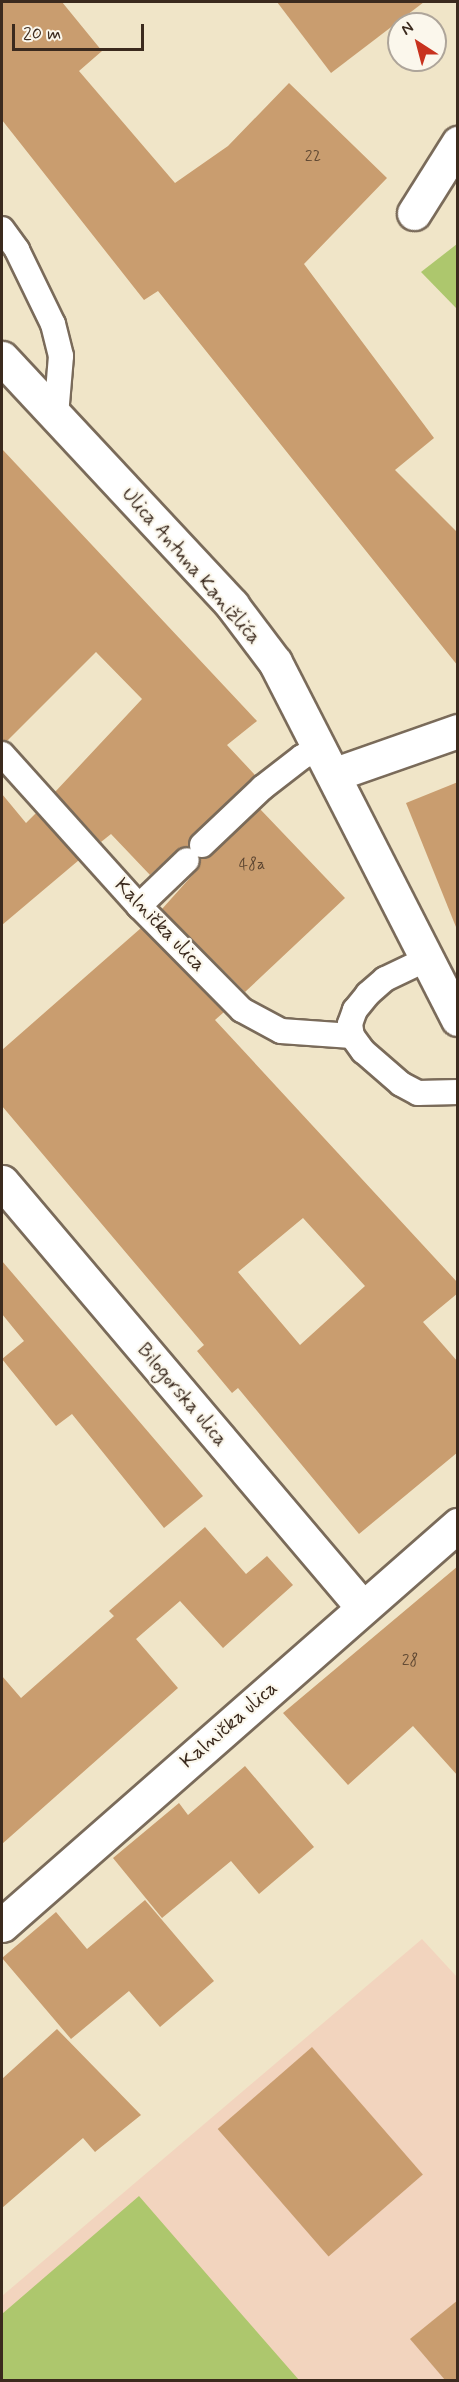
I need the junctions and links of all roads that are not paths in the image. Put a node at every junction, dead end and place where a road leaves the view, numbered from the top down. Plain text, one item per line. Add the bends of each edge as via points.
1 (458, 143) edge
2 (414, 213) dead end
3 (2, 229) edge
4 (2, 358) edge
5 (56, 416) junction
6 (458, 731) edge
7 (2, 754) edge
8 (328, 761) junction
9 (139, 906) junction
10 (427, 959) junction
11 (458, 1019) edge
12 (352, 1036) junction
13 (458, 1092) edge
14 (2, 1182) edge
15 (458, 1525) edge
16 (363, 1608) junction
17 (2, 1925) edge

1 - 2 street
3 - 5 lane via 17,250 53,324 61,356
4 - 5 street, Ulica Antuna Kanižlića
5 - 8 street, Ulica Antuna Kanižlića via 232,605 275,662
6 - 8 street
7 - 9 lane, Kalnička ulica
8 - 9 lane via 302,757 262,788
8 - 10 street, Ulica Antuna Kanižlića
9 - 12 lane, Kalnička ulica via 258,1022 306,1035
10 - 11 street
10 - 12 lane via 385,979 368,994 355,1010 350,1024
12 - 13 lane via 369,1057 418,1093
14 - 16 street, Bilogorska ulica
15 - 16 street, Kalnička ulica
16 - 17 street, Kalnička ulica

